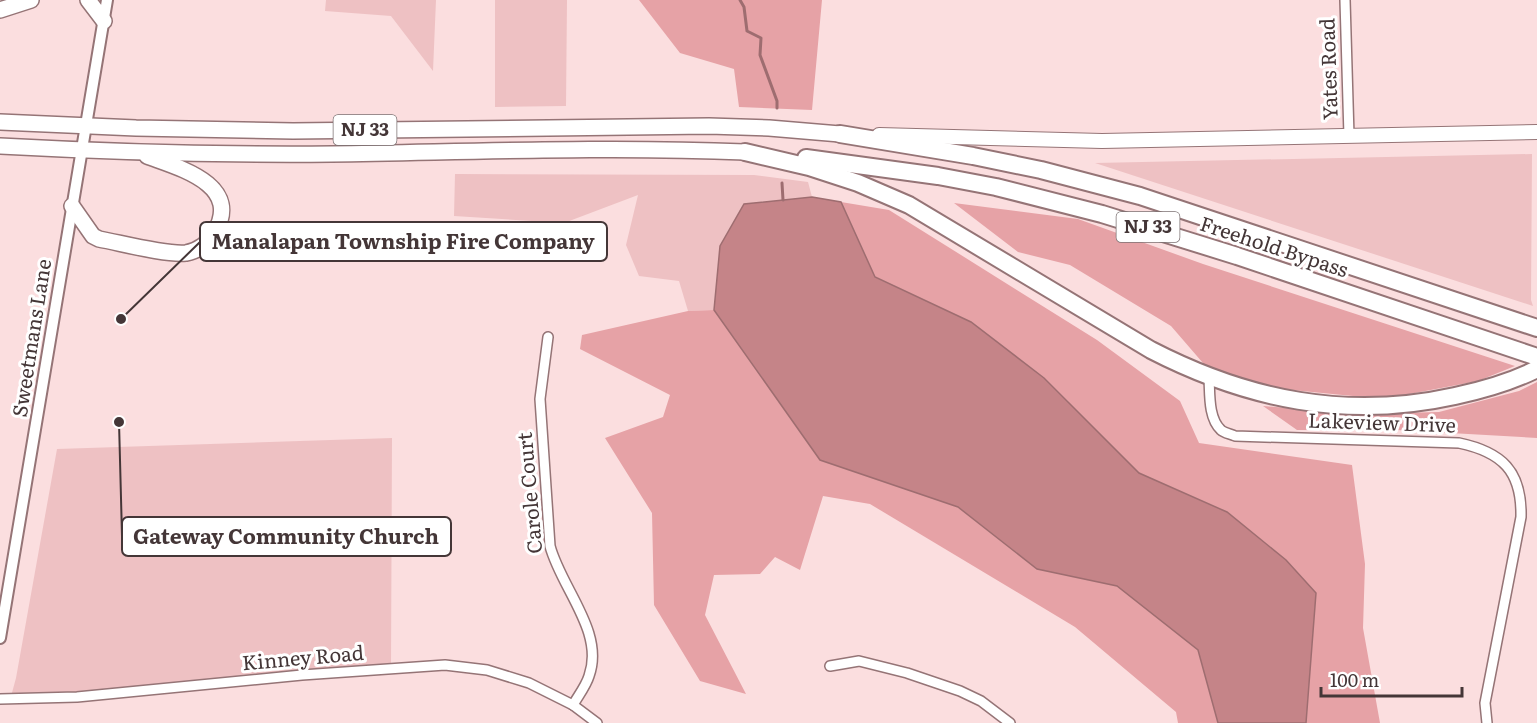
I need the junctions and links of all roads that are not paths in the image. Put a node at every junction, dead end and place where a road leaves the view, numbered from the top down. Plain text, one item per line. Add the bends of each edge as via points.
1 (31, 0) edge
2 (88, 0) edge
3 (108, 0) edge
4 (1345, 0) edge
5 (0, 10) edge
6 (104, 21) junction
7 (0, 110) edge
8 (0, 122) edge
9 (42, 124) junction
10 (86, 126) junction
11 (1537, 132) edge
12 (840, 134) junction
13 (1349, 136) junction
14 (0, 146) edge
15 (81, 150) junction
16 (136, 152) junction
17 (745, 152) junction
18 (72, 206) junction
19 (1537, 328) edge
20 (548, 337) dead end
21 (1537, 357) edge
22 (1531, 372) edge
23 (1209, 378) junction
24 (0, 638) edge
25 (830, 666) dead end
26 (0, 699) edge
27 (573, 705) junction
28 (597, 723) edge
29 (1010, 723) edge
30 (1487, 723) edge

1 - 5 highway
2 - 6 highway
3 - 6 street, Sweetmans Lane
4 - 13 street, Yates Road
6 - 10 street, Sweetmans Lane
7 - 9 highway
8 - 9 highway, NJ 33
9 - 10 highway, NJ 33
10 - 12 highway, NJ 33 via 317,131 709,126
10 - 15 street, Sweetmans Lane
11 - 13 main road
12 - 13 main road via 1102,141
12 - 19 highway, Freehold Bypass / NJ 33 via 1041,170 1140,196
14 - 15 highway, NJ 33
15 - 16 highway, NJ 33
15 - 18 street, Sweetmans Lane
16 - 17 highway, NJ 33
16 - 18 highway via 188,171 212,187 219,201 220,216 215,233 206,244 190,252 172,253 99,239
17 - 21 highway, Freehold Bypass / NJ 33 via 938,176 1057,202 1158,231
17 - 23 highway via 809,167 909,205 1151,350
18 - 24 street, Sweetmans Lane
20 - 27 street, Carole Court via 540,399 550,546 593,648 589,678
22 - 23 highway via 1475,392 1402,405 1365,407 1290,401
23 - 30 street, Lakeview Drive via 1214,417 1221,430 1235,436 1459,443 1478,447 1498,458 1514,475 1521,497 1521,517 1485,703
25 - 29 street via 859,661 907,674 960,691
26 - 27 street, Kinney Road via 76,697 445,665 507,675
27 - 28 street, Kinney Road

